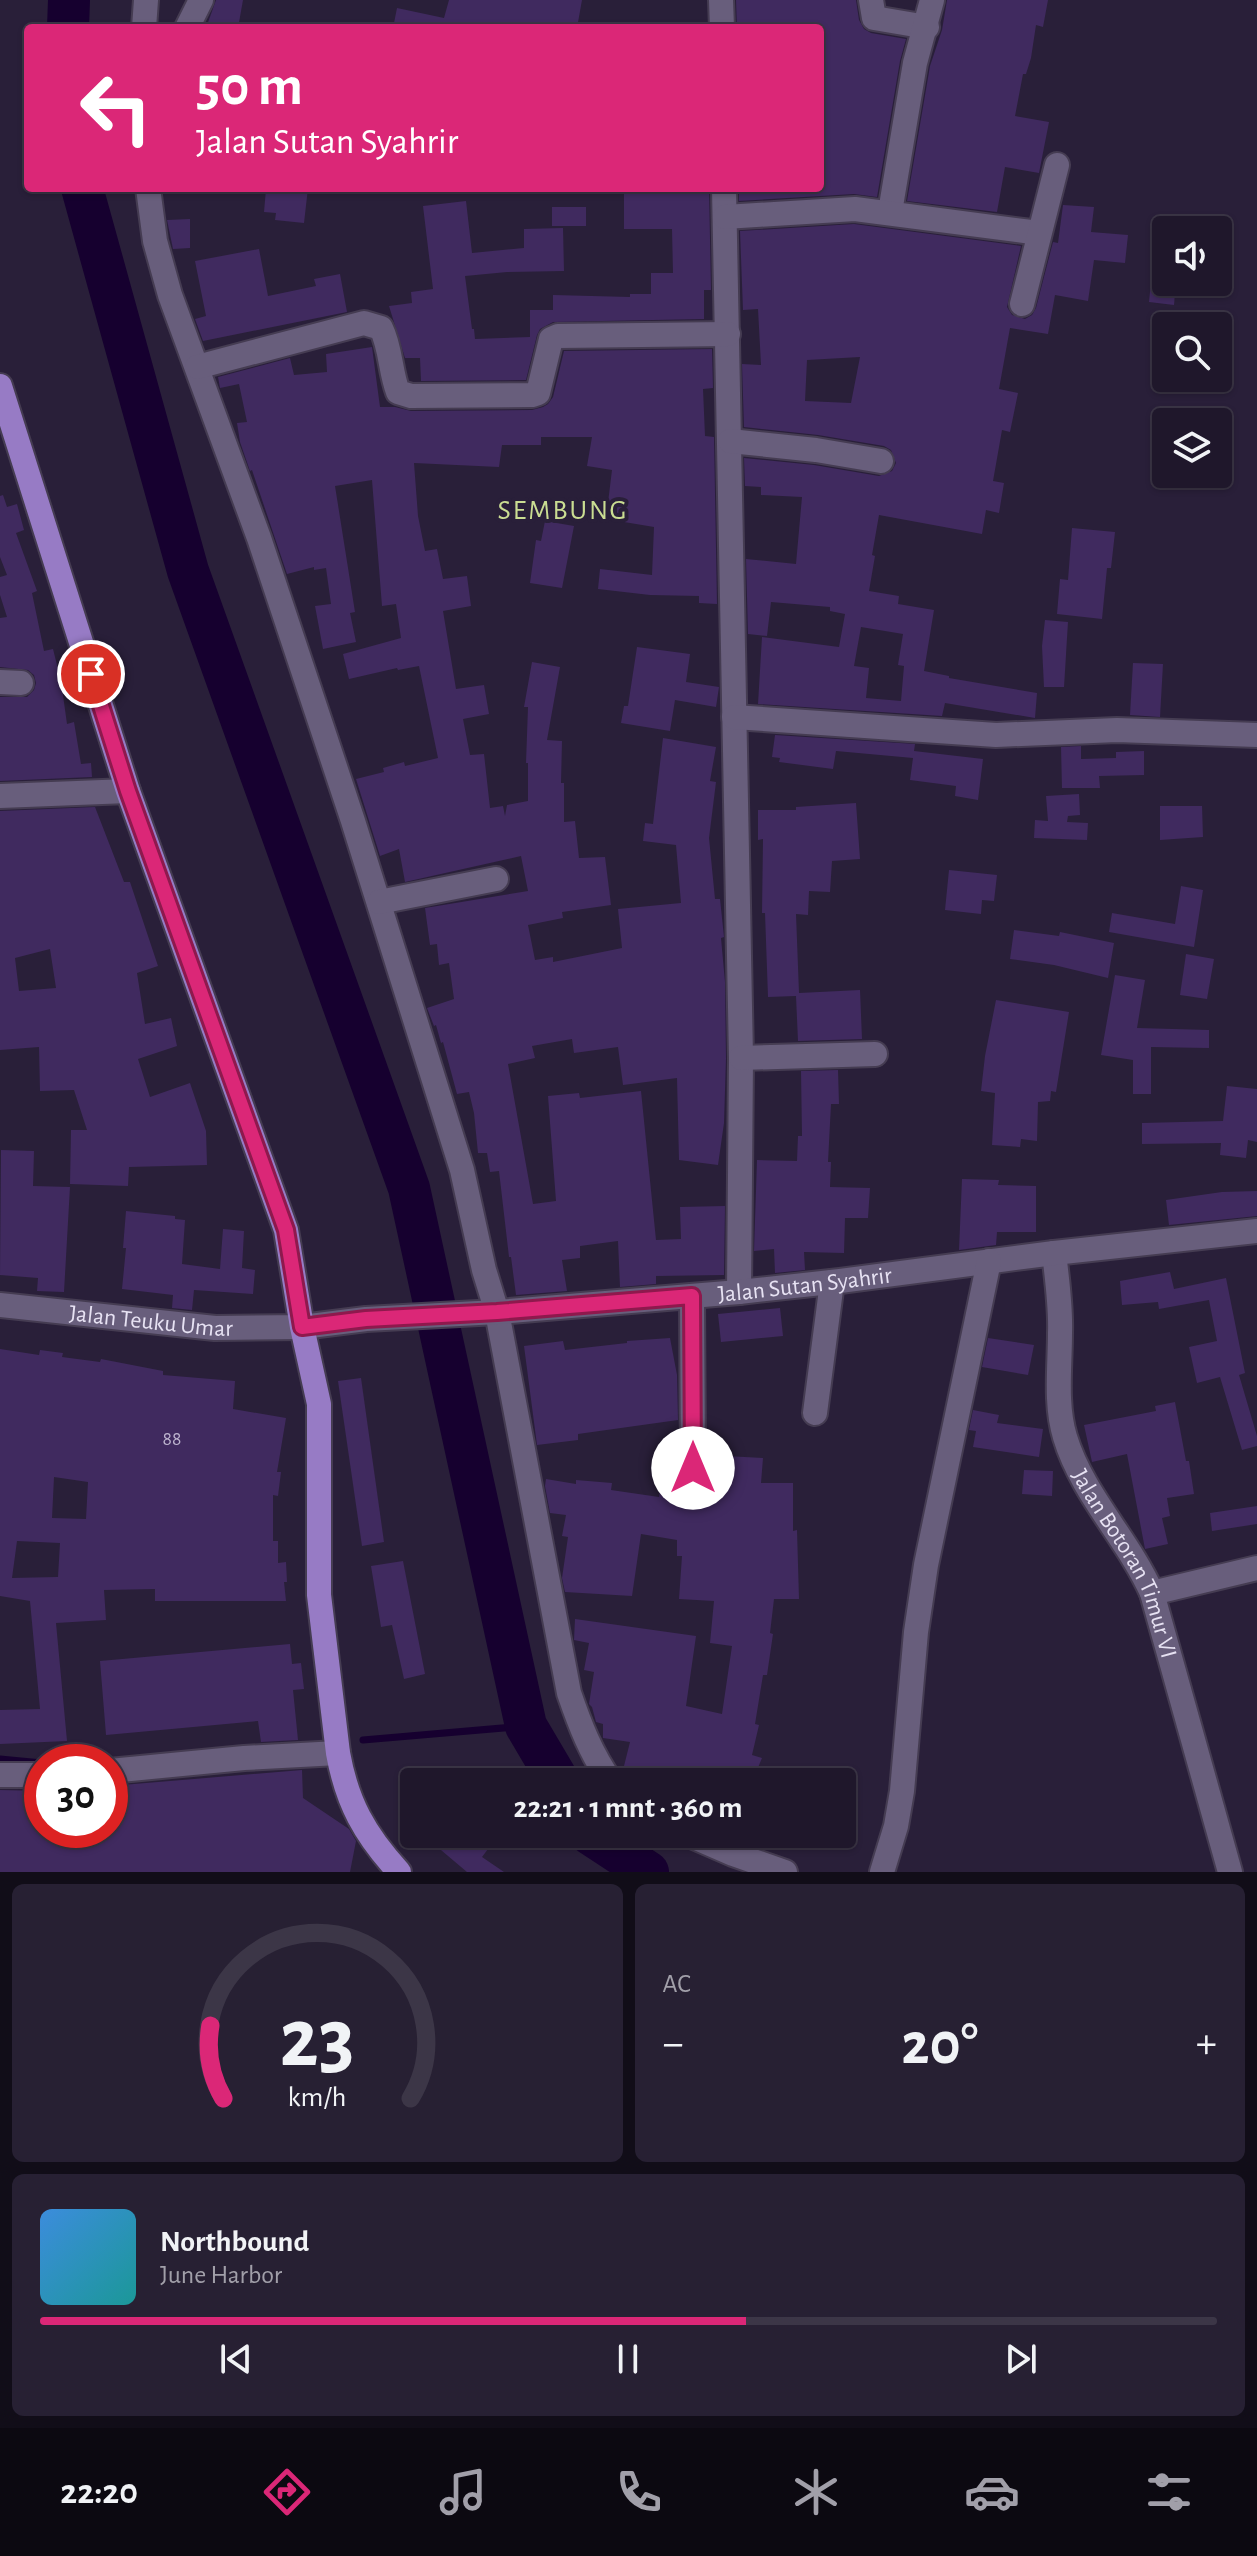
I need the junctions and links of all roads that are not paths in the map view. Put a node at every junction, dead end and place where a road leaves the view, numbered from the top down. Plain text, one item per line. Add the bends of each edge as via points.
1 (146, 0) edge
2 (201, 0) edge
3 (721, 0) edge
4 (871, 0) edge
5 (932, 0) edge
6 (144, 24) edge
7 (189, 24) edge
8 (722, 24) edge
9 (927, 27) junction
10 (1057, 165) dead end
11 (149, 192) edge
12 (724, 192) edge
13 (890, 212) junction
14 (725, 217) junction
15 (1039, 233) junction
16 (1022, 304) dead end
17 (728, 334) junction
18 (197, 367) junction
19 (0, 386) edge
20 (730, 441) junction
21 (881, 461) dead end
22 (734, 717) junction
23 (1257, 735) edge
24 (128, 791) junction
25 (0, 796) edge
26 (496, 879) dead end
27 (379, 902) junction
28 (875, 1054) dead end
29 (741, 1058) junction
30 (1257, 1231) edge
31 (1054, 1253) junction
32 (989, 1261) junction
33 (832, 1282) junction
34 (739, 1292) junction
35 (692, 1296) junction
36 (0, 1305) edge
37 (493, 1312) junction
38 (302, 1327) junction
39 (815, 1413) dead end
40 (693, 1468) dead end
41 (1257, 1568) edge
42 (1152, 1593) junction
43 (338, 1753) junction
44 (601, 1768) edge
45 (128, 1769) edge
46 (0, 1775) edge
47 (24, 1775) edge
48 (722, 1848) edge
49 (399, 1872) edge
50 (785, 1872) edge
51 (882, 1872) edge
52 (1230, 1872) edge

1 - 6 street
2 - 7 street
3 - 8 street
4 - 9 street via 874,18
5 - 9 street
9 - 13 street via 915,63
10 - 15 street
11 - 18 street via 155,241
12 - 14 street
13 - 14 street via 840,209
13 - 15 street
14 - 17 street
15 - 16 street
17 - 18 street via 558,336 551,339 538,393 532,395 398,392 387,340 381,328 364,323
17 - 20 street
18 - 27 street
19 - 24 main road
20 - 21 street
20 - 22 street
22 - 23 street via 996,735 1117,730
22 - 29 street
24 - 25 street
24 - 38 main road via 286,1230
26 - 27 street
27 - 37 street via 462,1170
28 - 29 street
29 - 34 street
30 - 31 street, Jalan Sutan Syahrir
31 - 32 street, Jalan Sutan Syahrir
31 - 42 street, Jalan Botoran Timur VI via 1065,1438
32 - 33 street, Jalan Sutan Syahrir
32 - 51 street via 926,1565 902,1791
33 - 34 street, Jalan Sutan Syahrir
33 - 39 street
34 - 35 street, Jalan Sutan Syahrir
35 - 37 street, Jalan Sutan Syahrir
35 - 40 street
36 - 38 street, Jalan Teuku Umar via 215,1328
37 - 38 street, Jalan Sutan Syahrir
37 - 44 street via 569,1693
38 - 43 main road via 319,1404 319,1595
41 - 42 street
42 - 52 street, Jalan Botoran Timur VI
43 - 45 street
43 - 49 main road via 361,1825
46 - 47 street
48 - 50 street

